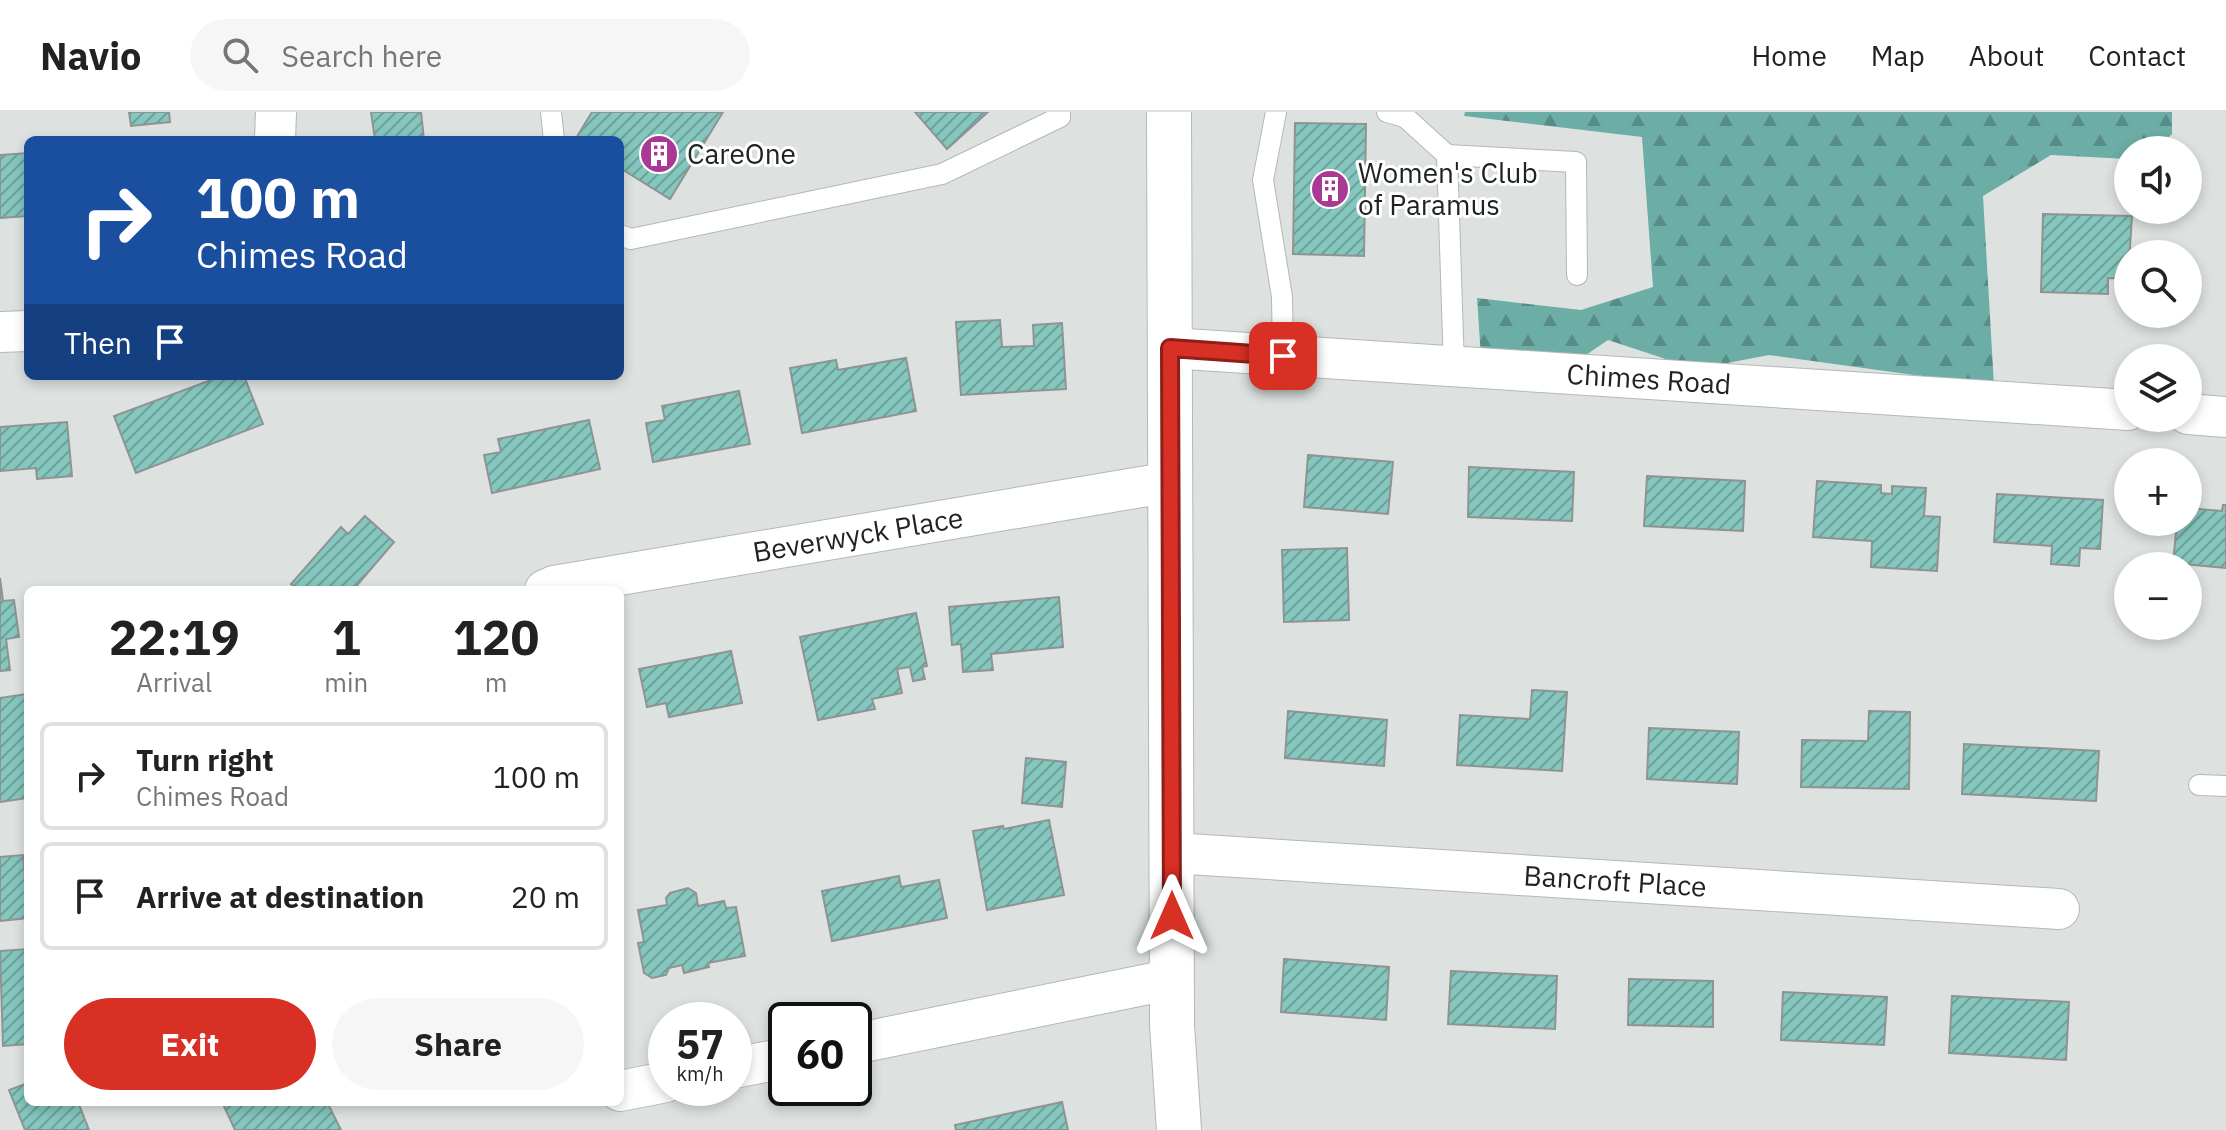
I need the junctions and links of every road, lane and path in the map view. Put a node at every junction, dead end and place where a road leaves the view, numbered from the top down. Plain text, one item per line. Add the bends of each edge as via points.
1 (276, 112) edge
2 (551, 112) edge
3 (1060, 112) edge
4 (1169, 112) edge
5 (1276, 112) edge
6 (1387, 112) edge
7 (275, 136) edge
8 (554, 136) edge
9 (1447, 155) junction
10 (624, 236) edge
11 (1577, 275) dead end
12 (24, 331) edge
13 (0, 332) edge
14 (1170, 348) junction
15 (1283, 356) junction
16 (1454, 367) junction
17 (2114, 409) edge
18 (2202, 415) edge
19 (2226, 417) edge
20 (1171, 482) junction
21 (554, 586) edge
22 (2199, 785) dead end
23 (2226, 786) edge
24 (1172, 853) junction
25 (2059, 909) dead end
26 (1173, 979) junction
27 (872, 1040) edge
28 (648, 1086) edge
29 (624, 1090) edge
30 (1179, 1130) edge

1 - 7 street
2 - 8 lane
3 - 10 lane via 1060,117 942,174
4 - 14 main road
5 - 15 lane via 1263,180 1282,297
6 - 9 lane via 1405,117
9 - 11 lane via 1576,162
9 - 16 lane
12 - 13 street
14 - 15 street, Chimes Road
14 - 20 main road
15 - 16 street, Chimes Road
16 - 17 street, Chimes Road
18 - 19 street
20 - 21 street, Beverwyck Place
20 - 24 main road
22 - 23 lane
24 - 25 street, Bancroft Place
24 - 26 main road
26 - 27 street
26 - 30 main road
28 - 29 street

